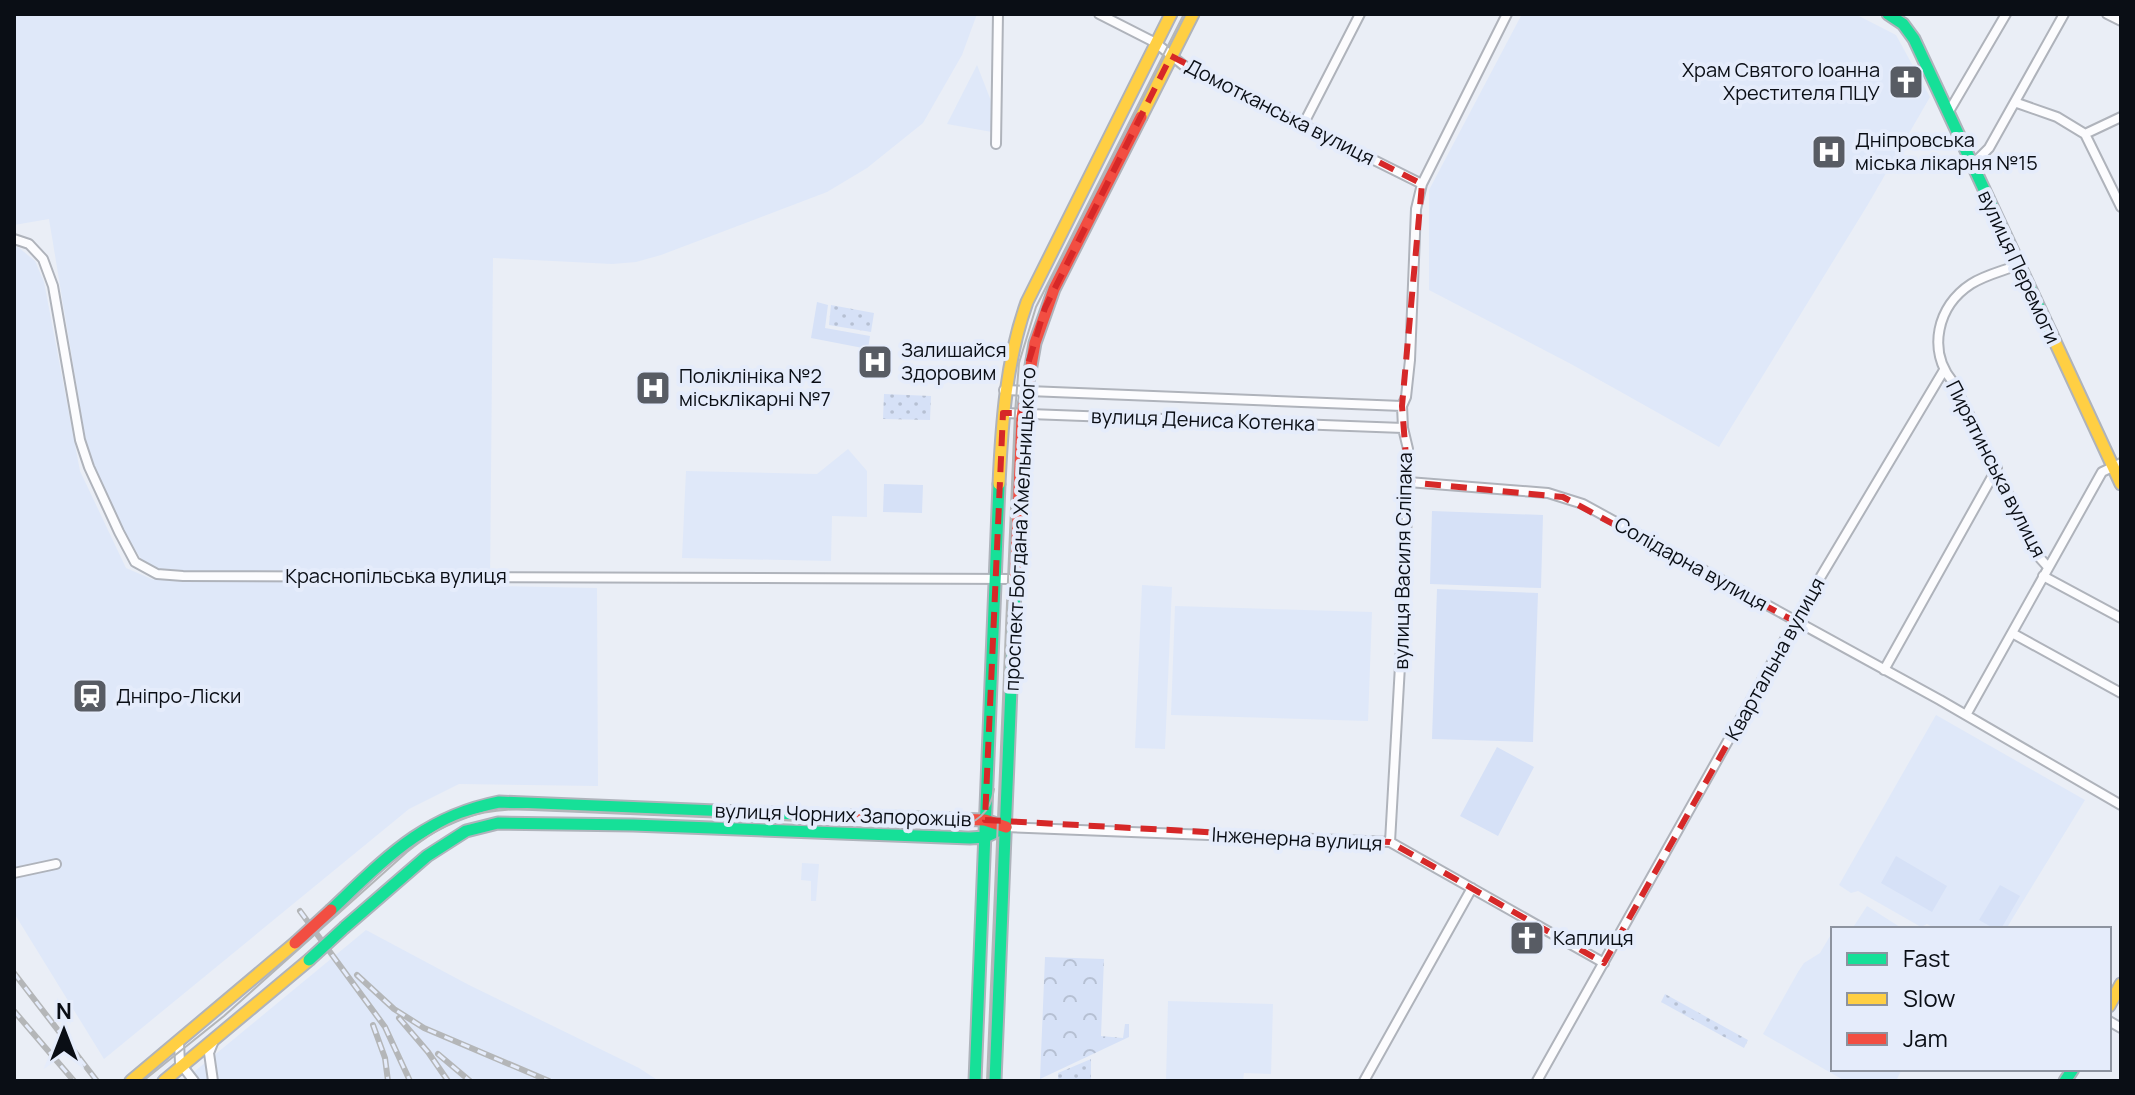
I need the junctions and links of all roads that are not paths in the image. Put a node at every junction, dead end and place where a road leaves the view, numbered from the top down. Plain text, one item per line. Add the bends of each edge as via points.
1 (998, 14) edge
2 (1099, 14) edge
3 (1171, 14) edge
4 (1193, 14) edge
5 (1360, 14) edge
6 (1507, 14) edge
7 (1888, 14) edge
8 (2006, 14) edge
9 (2064, 14) edge
10 (2107, 14) edge
11 (2121, 21) edge
12 (1156, 43) junction
13 (1171, 56) junction
14 (2017, 103) junction
15 (1948, 113) junction
16 (2121, 117) edge
17 (1304, 123) junction
18 (2085, 134) junction
19 (996, 144) dead end
20 (1972, 165) junction
21 (1422, 184) junction
22 (2121, 207) edge
23 (14, 239) edge
24 (2018, 265) junction
25 (1944, 370) junction
26 (1004, 390) junction
27 (1024, 391) junction
28 (1402, 406) junction
29 (1003, 413) junction
30 (1022, 413) junction
31 (1403, 428) junction
32 (2117, 465) edge
33 (1997, 468) junction
34 (1408, 482) junction
35 (2121, 484) edge
36 (2048, 567) junction
37 (2043, 576) junction
38 (996, 579) junction
39 (1015, 579) junction
40 (2121, 618) edge
41 (1796, 622) junction
42 (2012, 633) junction
43 (1884, 670) junction
44 (2121, 693) edge
45 (1966, 715) junction
46 (2121, 805) edge
47 (862, 817) junction
48 (985, 820) junction
49 (1006, 827) junction
50 (861, 834) junction
51 (985, 837) junction
52 (1390, 842) junction
53 (56, 864) dead end
54 (14, 873) edge
55 (1472, 888) junction
56 (1604, 963) junction
57 (2121, 984) edge
58 (979, 991) junction
59 (999, 991) junction
60 (2111, 1002) edge
61 (213, 1041) junction
62 (179, 1043) junction
63 (182, 1067) junction
64 (131, 1081) edge
65 (164, 1081) edge
66 (194, 1081) edge
67 (213, 1081) edge
68 (975, 1081) edge
69 (995, 1081) edge
70 (1364, 1081) edge
71 (1537, 1081) edge

1 - 19 street
2 - 12 street, Домотканська вулиця
3 - 12 main road, проспект Богдана Хмельницького
4 - 13 main road, проспект Богдана Хмельницького
5 - 17 street
6 - 21 street, вулиця Василя Сліпака
7 - 15 main road, вулиця Перемоги via 1914,39
8 - 15 street
9 - 14 street
10 - 11 street
12 - 13 street, Домотканська вулиця
12 - 26 main road, проспект Богдана Хмельницького via 1026,302
13 - 17 street, Домотканська вулиця
13 - 27 main road, проспект Богдана Хмельницького via 1045,308
14 - 18 street
14 - 20 street
15 - 20 main road, вулиця Перемоги
16 - 18 street
17 - 21 street, Домотканська вулиця
18 - 22 street
20 - 24 main road, вулиця Перемоги
21 - 28 street, вулиця Василя Сліпака
23 - 38 street, Краснопільська вулиця via 29,244 43,259 53,286 89,467 135,562 157,574
24 - 25 street via 1971,284 1950,306 1940,323 1938,350
24 - 32 main road, вулиця Перемоги
25 - 33 street, Пирятинська вулиця
25 - 41 street, Квартальна вулиця
26 - 27 street, вулиця Дениса Котенка
26 - 29 main road, проспект Богдана Хмельницького
27 - 28 street, вулиця Дениса Котенка
27 - 30 main road, проспект Богдана Хмельницького
28 - 31 street, вулиця Василя Сліпака
29 - 30 street, вулиця Дениса Котенка
29 - 38 main road, проспект Богдана Хмельницького
30 - 31 street, вулиця Дениса Котенка
30 - 39 main road, проспект Богдана Хмельницького
31 - 34 street, вулиця Василя Сліпака
32 - 35 main road, вулиця Перемоги
32 - 36 street via 2102,472
33 - 36 street, Пирятинська вулиця
33 - 43 street
34 - 41 street, Солідарна вулиця via 1563,497
34 - 52 street, вулиця Василя Сліпака
36 - 37 street
37 - 40 street
37 - 42 street
38 - 39 street, Краснопільська вулиця
38 - 48 main road, проспект Богдана Хмельницького
39 - 49 main road, проспект Богдана Хмельницького
41 - 43 street, Солідарна вулиця
41 - 56 street, Квартальна вулиця
42 - 44 street
42 - 45 street
43 - 45 street, Солідарна вулиця
45 - 46 street, Солідарна вулиця
47 - 48 main road, вулиця Чорних Запорожців
47 - 50 main road
47 - 62 main road, вулиця Чорних Запорожців, bridge via 528,802 486,803 453,812 407,841
48 - 49 main road, вулиця Чорних Запорожців
48 - 51 main road, проспект Богдана Хмельницького
49 - 51 main road, вулиця Чорних Запорожців
49 - 52 street, Інженерна вулиця
49 - 59 main road, проспект Богдана Хмельницького
50 - 51 main road, вулиця Чорних Запорожців
50 - 61 main road, вулиця Чорних Запорожців, bridge via 488,824 456,836 427,856
51 - 58 main road, проспект Богдана Хмельницького
52 - 55 street, Інженерна вулиця
53 - 54 street
55 - 56 street, Інженерна вулиця
55 - 70 street
56 - 71 street, Квартальна вулиця
57 - 60 main road
58 - 59 main road
58 - 68 main road, проспект Богдана Хмельницького
59 - 69 main road, проспект Богдана Хмельницького
61 - 63 main road, вулиця Чорних Запорожців
61 - 67 street
62 - 63 street
62 - 64 main road, вулиця Чорних Запорожців
63 - 65 main road, вулиця Чорних Запорожців
63 - 66 street

